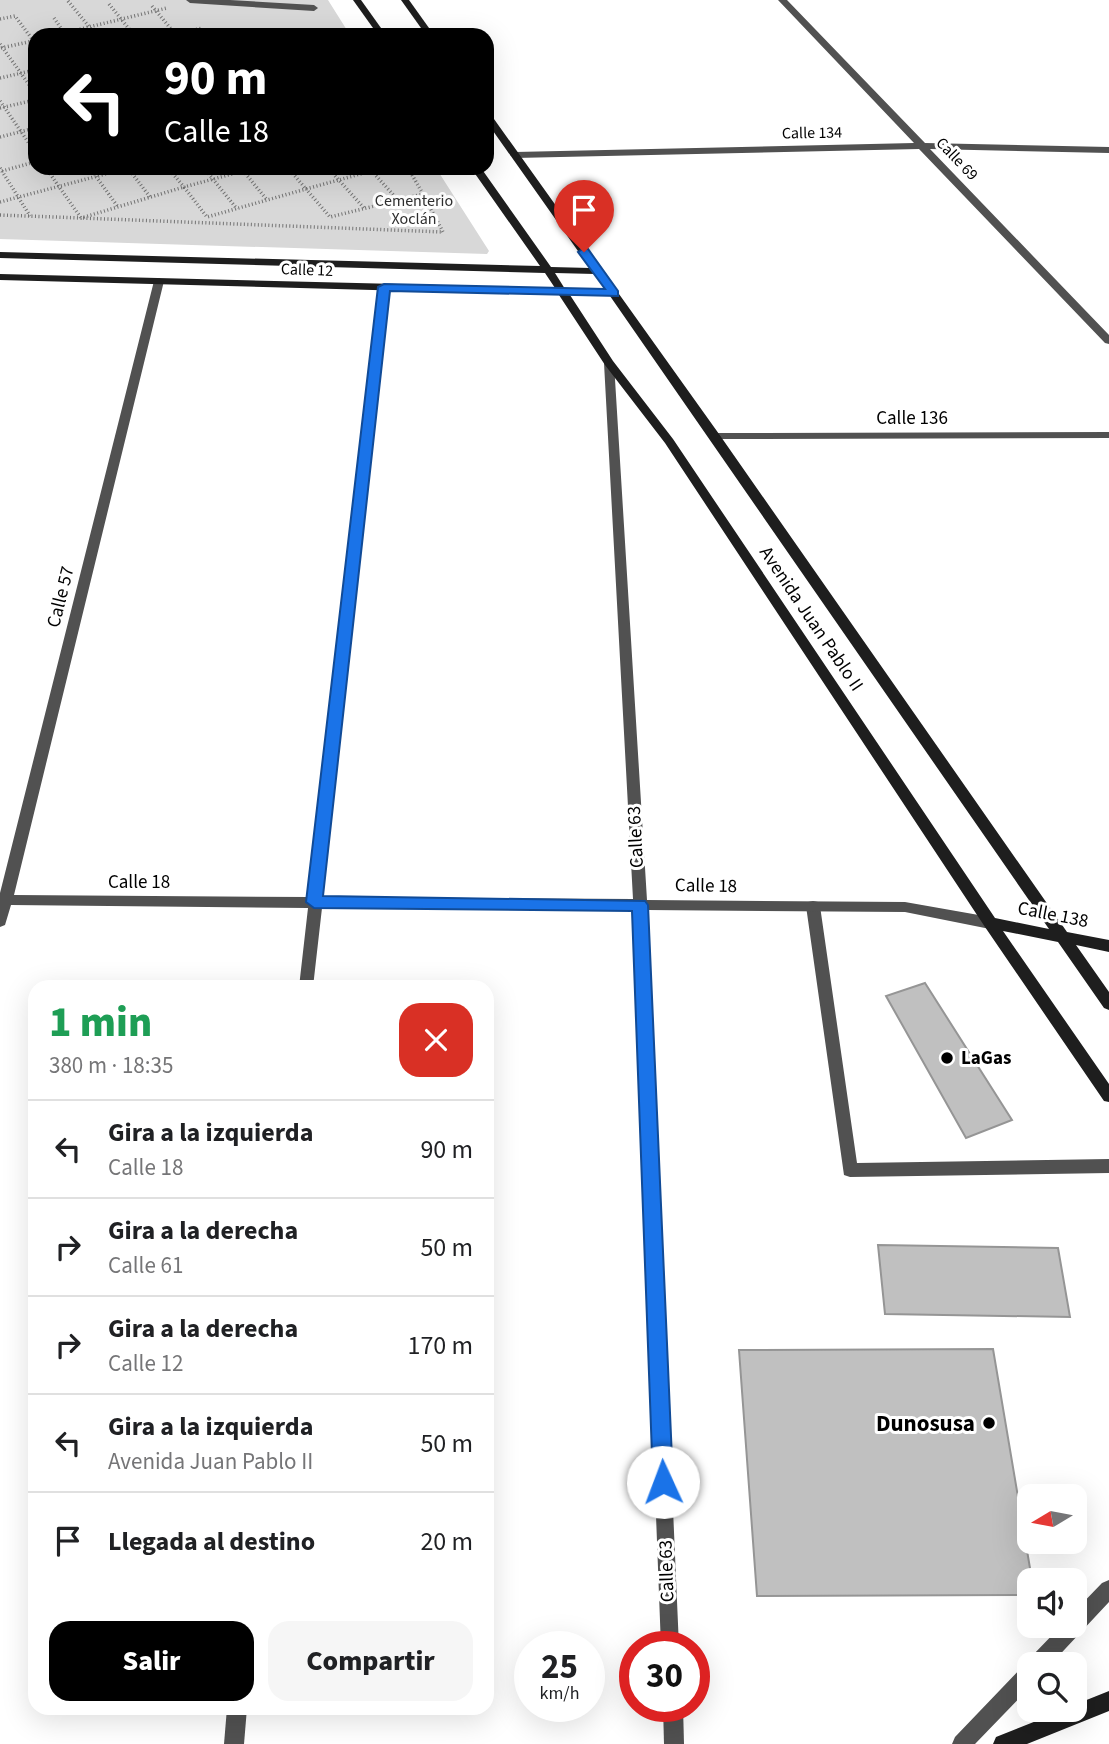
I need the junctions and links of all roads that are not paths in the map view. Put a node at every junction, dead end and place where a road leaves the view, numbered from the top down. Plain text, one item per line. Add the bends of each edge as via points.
1 (190, 0) edge
2 (357, 0) edge
3 (405, 0) edge
4 (782, 0) edge
5 (314, 8) dead end
6 (377, 28) edge
7 (425, 28) edge
8 (494, 125) edge
9 (922, 146) junction
10 (1109, 150) edge
11 (515, 155) junction
12 (481, 175) edge
13 (0, 255) edge
14 (548, 270) junction
15 (598, 271) junction
16 (0, 277) edge
17 (159, 281) junction
18 (384, 287) junction
19 (562, 292) junction
20 (614, 293) junction
21 (1109, 341) edge
22 (609, 363) junction
23 (1109, 435) edge
24 (715, 436) junction
25 (3, 900) edge
26 (314, 902) junction
27 (640, 905) junction
28 (813, 906) junction
29 (0, 921) edge
30 (990, 923) junction
31 (1060, 936) junction
32 (1109, 946) edge
33 (307, 980) edge
34 (1109, 1004) edge
35 (1109, 1096) edge
36 (1109, 1166) edge
37 (1109, 1589) edge
38 (669, 1631) edge
39 (1049, 1652) edge
40 (1017, 1687) edge
41 (1109, 1701) edge
42 (236, 1715) edge
43 (673, 1722) edge
44 (234, 1744) edge
45 (674, 1744) edge
46 (962, 1744) edge
47 (1003, 1744) edge

1 - 5 street
2 - 6 main road
3 - 7 main road
4 - 9 street, Calle 69
8 - 11 main road, Avenida Juan Pablo II
9 - 10 street, Calle 134
9 - 11 street, Calle 134
9 - 21 street, Calle 69
11 - 15 main road, Avenida Juan Pablo II
12 - 14 main road, Avenida Juan Pablo II
13 - 14 main road, Calle 12
14 - 15 main road, Calle 12
14 - 19 main road, Avenida Juan Pablo II
15 - 20 main road, Avenida Juan Pablo II
16 - 17 main road, Calle 12
17 - 18 main road, Calle 12
17 - 25 street, Calle 57
18 - 19 main road, Calle 12
18 - 26 street
19 - 20 main road, Calle 12
19 - 22 main road, Avenida Juan Pablo II
20 - 24 main road, Avenida Juan Pablo II
22 - 27 street, Calle 63
22 - 30 main road, Avenida Juan Pablo II via 669,441
23 - 24 street, Calle 136
24 - 31 main road, Avenida Juan Pablo II
25 - 26 street, Calle 18
25 - 29 street, Calle 57
26 - 27 street, Calle 18
26 - 33 street
27 - 28 street, Calle 18
27 - 38 street, Calle 63
28 - 30 street, Calle 18 via 905,907
28 - 36 street via 850,1170
30 - 31 main road, Calle 138
30 - 35 main road, Avenida Juan Pablo II
31 - 32 main road, Calle 138
31 - 34 main road, Avenida Juan Pablo II
37 - 39 street
40 - 46 street
41 - 47 main road
42 - 44 street
43 - 45 street

